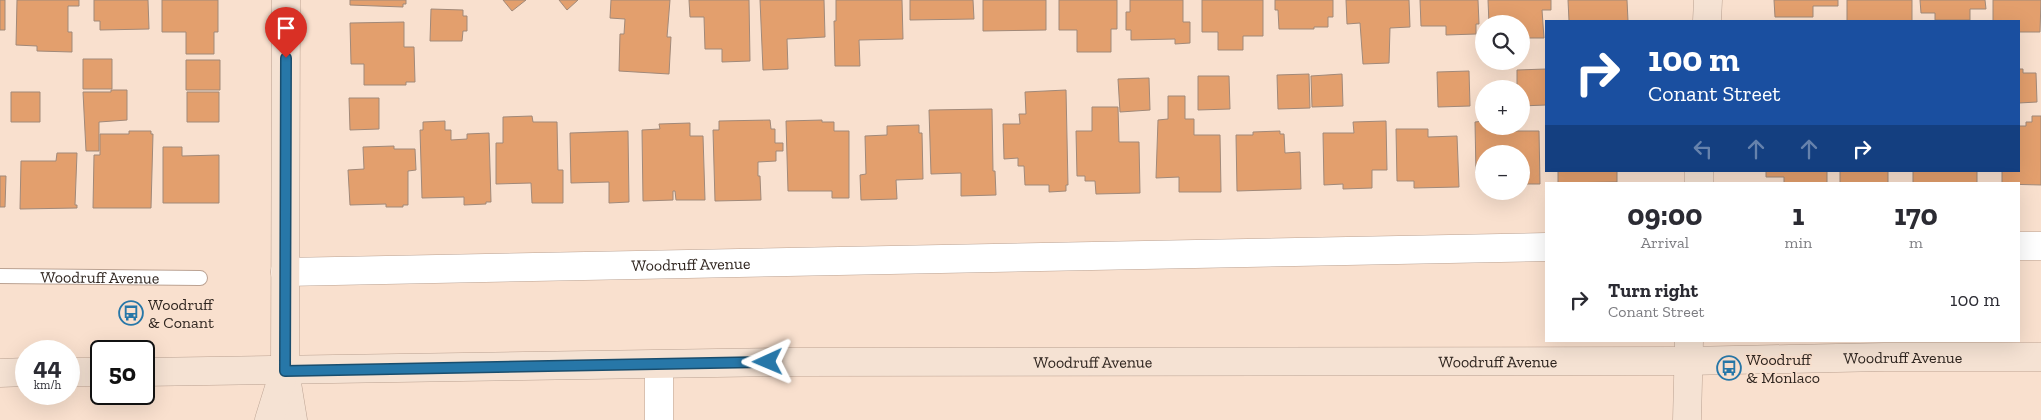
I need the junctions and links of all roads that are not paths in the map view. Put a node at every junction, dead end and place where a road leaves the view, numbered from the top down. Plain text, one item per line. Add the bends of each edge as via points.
1 (286, 0) edge
2 (1708, 0) edge
3 (1707, 20) edge
4 (2020, 246) edge
5 (2041, 246) edge
6 (1545, 247) edge
7 (285, 272) junction
8 (0, 276) edge
9 (200, 278) dead end
10 (1688, 351) edge
11 (2041, 357) edge
12 (659, 365) junction
13 (285, 371) junction
14 (0, 372) edge
15 (15, 372) edge
16 (155, 372) edge
17 (269, 420) edge
18 (293, 420) edge
19 (659, 420) edge
20 (1687, 420) edge

1 - 7 main road
2 - 3 main road
4 - 5 street
6 - 7 street, Woodruff Avenue
7 - 13 main road
8 - 9 lane, Woodruff Avenue
10 - 11 main road, Woodruff Avenue via 1884,357
10 - 12 main road, Woodruff Avenue
10 - 20 main road
12 - 13 main road, Woodruff Avenue
12 - 19 street
13 - 16 main road, Woodruff Avenue
13 - 17 main road
13 - 18 main road
14 - 15 main road

